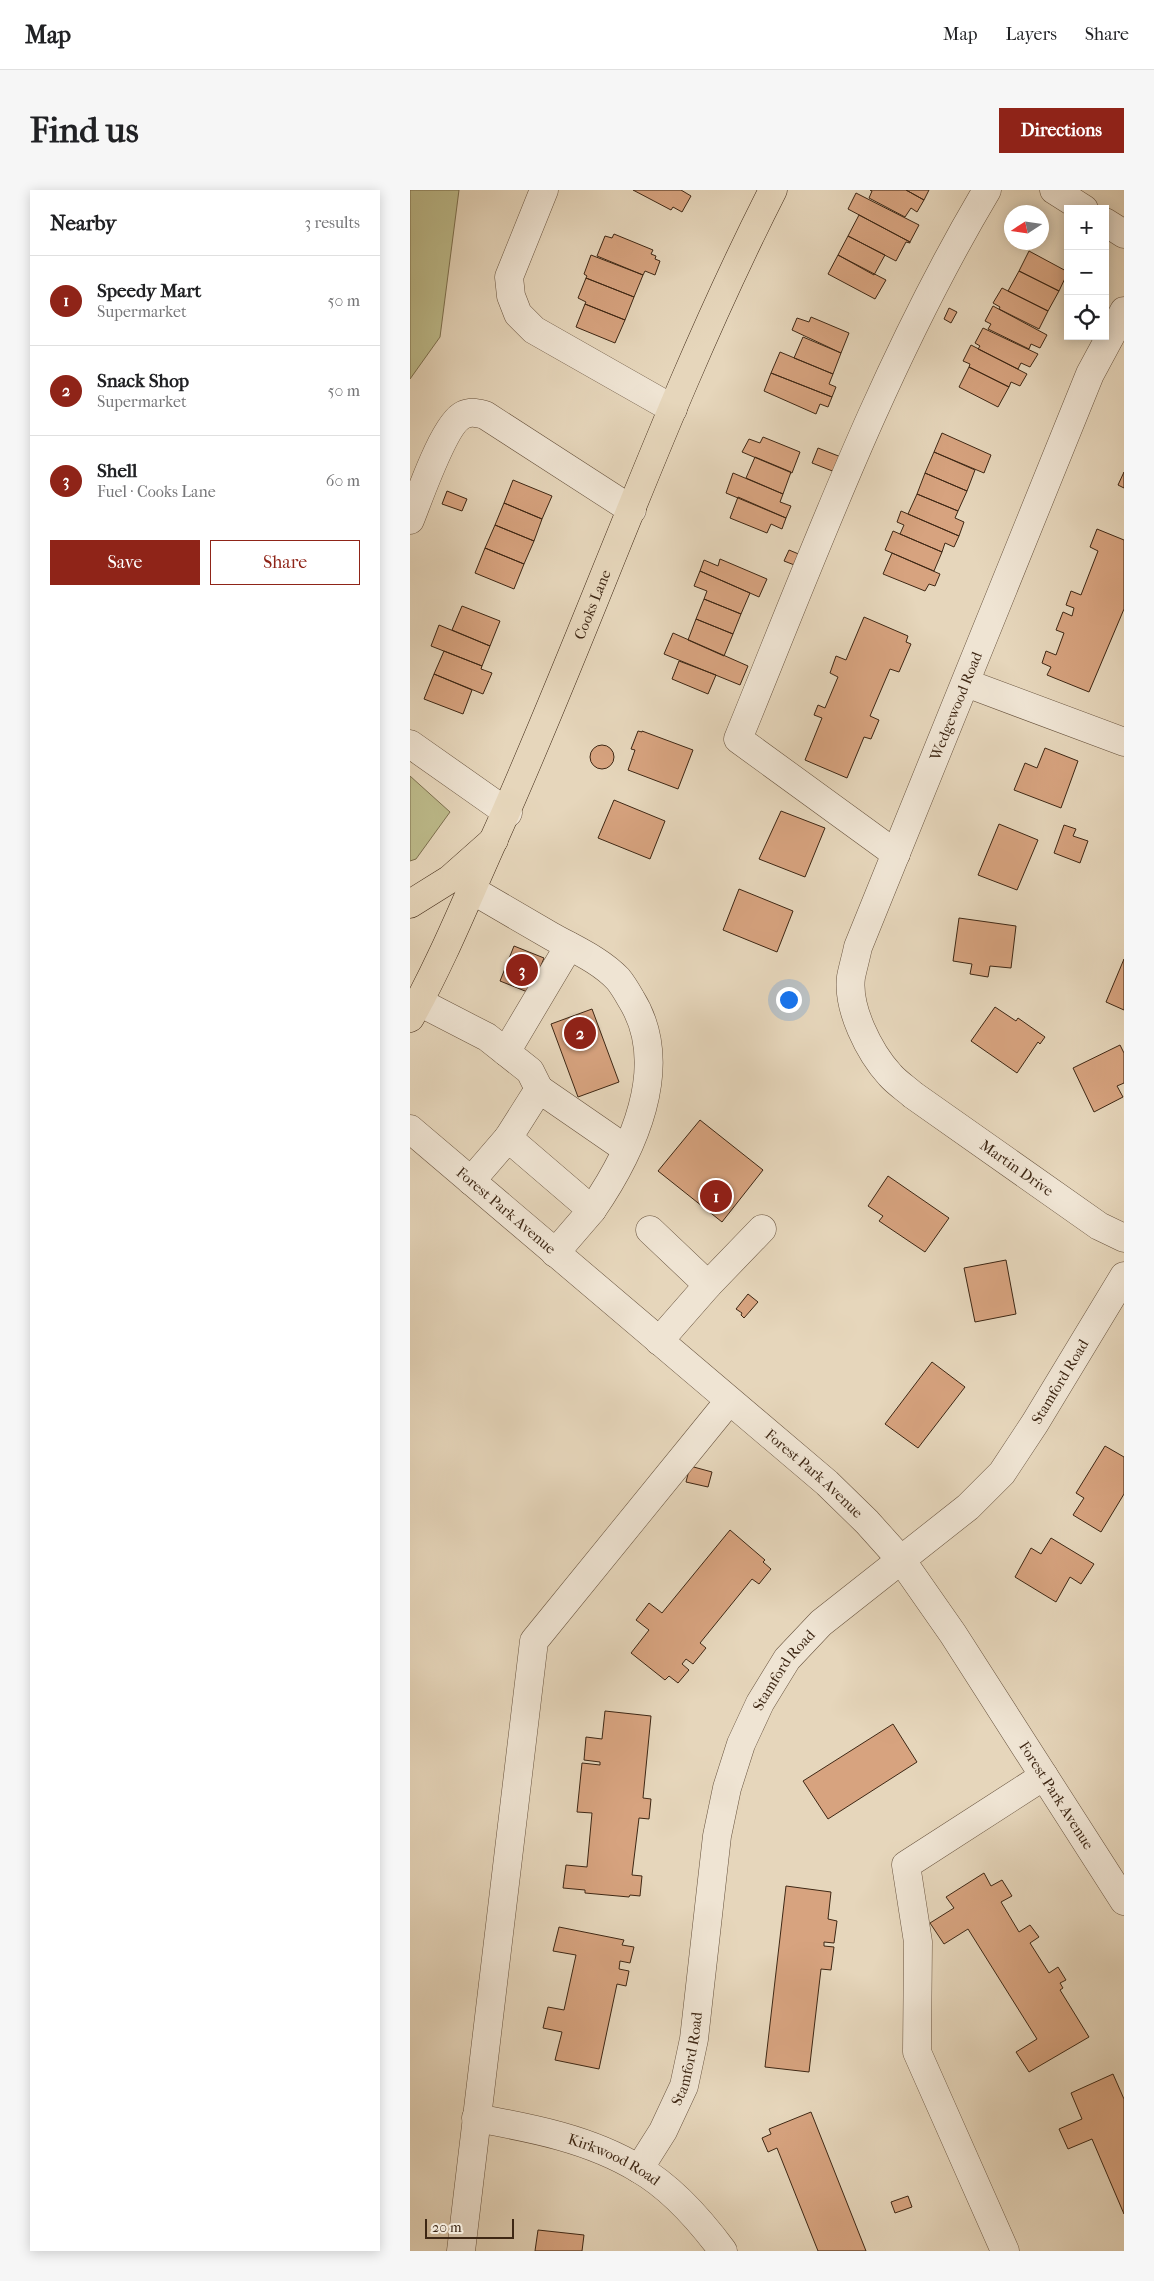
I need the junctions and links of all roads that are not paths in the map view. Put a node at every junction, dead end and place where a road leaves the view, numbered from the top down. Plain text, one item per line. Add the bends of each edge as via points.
1 (544, 190) edge
2 (773, 190) edge
3 (987, 190) edge
4 (1054, 190) edge
5 (1078, 205) edge
6 (1109, 225) edge
7 (1124, 234) edge
8 (1124, 311) edge
9 (673, 409) junction
10 (632, 510) junction
11 (410, 520) edge
12 (966, 683) junction
13 (1124, 742) edge
14 (410, 744) edge
15 (508, 812) junction
16 (494, 840) junction
17 (896, 854) junction
18 (472, 890) junction
19 (410, 904) edge
20 (569, 946) junction
21 (414, 1010) edge
22 (506, 1052) junction
23 (539, 1088) junction
24 (913, 1094) joint
25 (410, 1129) edge
26 (508, 1138) junction
27 (626, 1149) junction
28 (471, 1181) junction
29 (592, 1210) junction
30 (762, 1229) dead end
31 (650, 1230) dead end
32 (1124, 1238) edge
33 (555, 1253) junction
34 (1124, 1276) edge
35 (708, 1285) junction
36 (659, 1341) junction
37 (729, 1401) junction
38 (902, 1561) junction
39 (1044, 1776) junction
40 (1124, 1901) edge
41 (476, 2118) junction
42 (639, 2169) junction
43 (461, 2251) edge
44 (723, 2251) edge
45 (1005, 2251) edge

1 - 9 street via 509,277 511,296 518,314 534,330
2 - 9 main road, Cooks Lane via 737,262
3 - 17 street via 954,245 869,419 738,739
4 - 5 street
6 - 7 street
8 - 12 street, Wedgewood Road via 1090,374
9 - 10 main road, Cooks Lane
10 - 11 street via 485,415 471,412 460,416 448,430
10 - 15 main road, Cooks Lane
12 - 13 street
12 - 17 street, Wedgewood Road
14 - 15 street
15 - 16 main road, Cooks Lane
16 - 18 main road, Cooks Lane
16 - 19 main road via 450,879
17 - 24 street, Wedgewood Road via 858,947 851,979 861,1030 890,1076
18 - 20 street
18 - 21 main road, Cooks Lane
20 - 22 street
20 - 27 street via 619,980 641,1015 650,1063 647,1089
21 - 22 street via 487,1038
22 - 23 street via 530,1071
23 - 26 street
23 - 27 street
24 - 32 street, Martin Drive via 1099,1226
25 - 28 street, Forest Park Avenue
26 - 28 street
26 - 29 street
27 - 29 street via 609,1185
28 - 33 street, Forest Park Avenue
29 - 33 street
30 - 35 street
31 - 35 street
33 - 36 street, Forest Park Avenue
34 - 38 street, Stamford Road via 1002,1473 968,1507
35 - 36 street
36 - 37 street, Forest Park Avenue
37 - 38 street, Forest Park Avenue via 827,1483
37 - 41 street via 534,1641
38 - 39 street, Forest Park Avenue
38 - 42 street, Stamford Road via 821,1623 787,1659 760,1703 741,1744 717,1836 694,2039 684,2086 663,2131
39 - 40 street, Forest Park Avenue
39 - 45 street via 906,1865 918,1942 917,2052
41 - 42 street, Kirkwood Road via 543,2130 598,2149
41 - 43 street
42 - 44 street, Kirkwood Road via 680,2201

